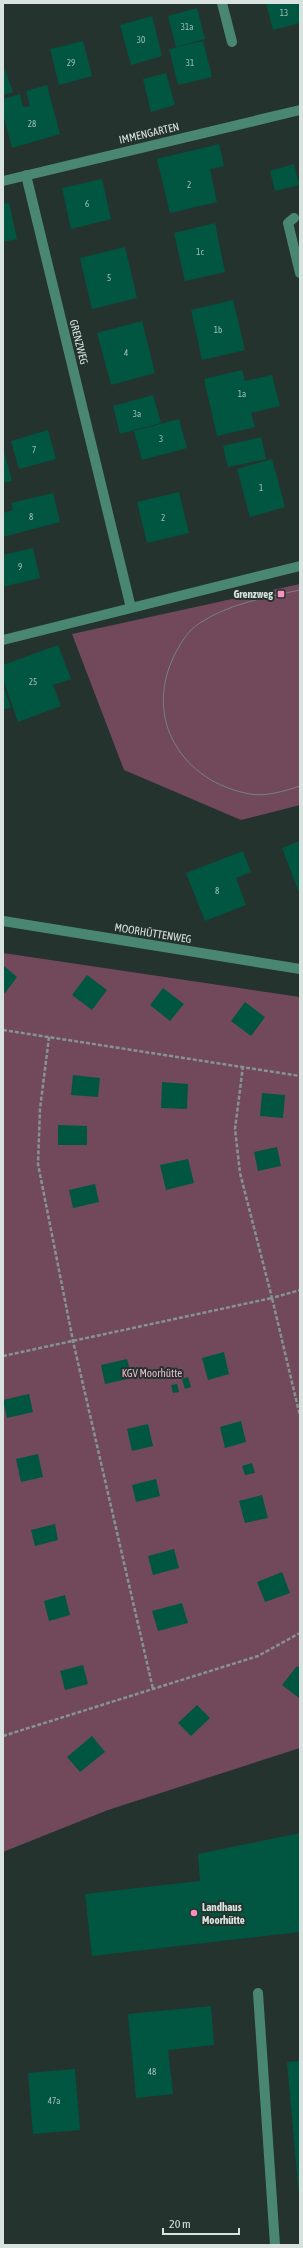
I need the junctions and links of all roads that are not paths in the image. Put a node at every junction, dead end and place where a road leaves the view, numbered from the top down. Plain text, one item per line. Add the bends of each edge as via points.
1 (222, 3) edge
2 (232, 42) dead end
3 (300, 110) edge
4 (26, 175) junction
5 (3, 181) edge
6 (294, 218) dead end
7 (300, 273) edge
8 (300, 566) edge
9 (131, 608) junction
10 (3, 640) edge
11 (3, 921) edge
12 (300, 969) edge
13 (258, 1993) dead end
14 (275, 2245) edge

1 - 2 street
3 - 4 street, IMMENGARTEN
4 - 5 street, IMMENGARTEN
4 - 9 street, GRENZWEG
6 - 7 street via 288,223
8 - 9 street
9 - 10 street
11 - 12 street, MOORHÜTTENWEG
13 - 14 street

